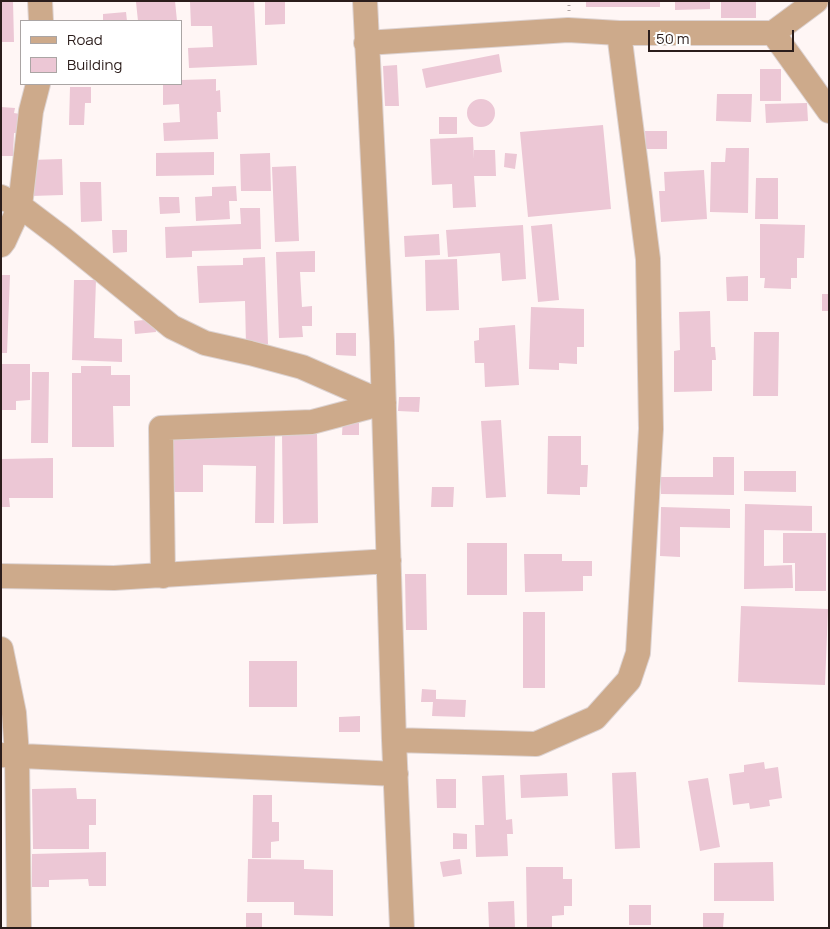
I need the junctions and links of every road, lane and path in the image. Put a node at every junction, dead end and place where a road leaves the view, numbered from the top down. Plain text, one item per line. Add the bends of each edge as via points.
1 (40, 1) edge
2 (364, 1) edge
3 (816, 1) edge
4 (40, 20) edge
5 (619, 33) junction
6 (773, 33) junction
7 (366, 43) junction
8 (38, 85) edge
9 (829, 111) edge
10 (10, 201) edge
11 (1, 245) edge
12 (384, 403) junction
13 (388, 561) junction
14 (1, 576) edge
15 (163, 576) junction
16 (1, 649) edge
17 (394, 740) junction
18 (9, 755) edge
19 (396, 774) junction
20 (19, 928) edge
21 (402, 928) edge

1 - 4 street
2 - 7 street
3 - 6 street
5 - 6 street
5 - 7 street via 568,30
5 - 17 street via 648,259 651,429 638,653 629,680 595,718 536,744
6 - 9 street
7 - 12 street
8 - 10 street
10 - 11 street
10 - 12 street via 110,275 172,327 205,343 302,368
12 - 13 street
12 - 15 street via 312,422 161,428
13 - 15 street
13 - 17 street
14 - 15 street
16 - 18 street via 14,713
17 - 19 street
18 - 19 street
18 - 20 street
19 - 21 street

